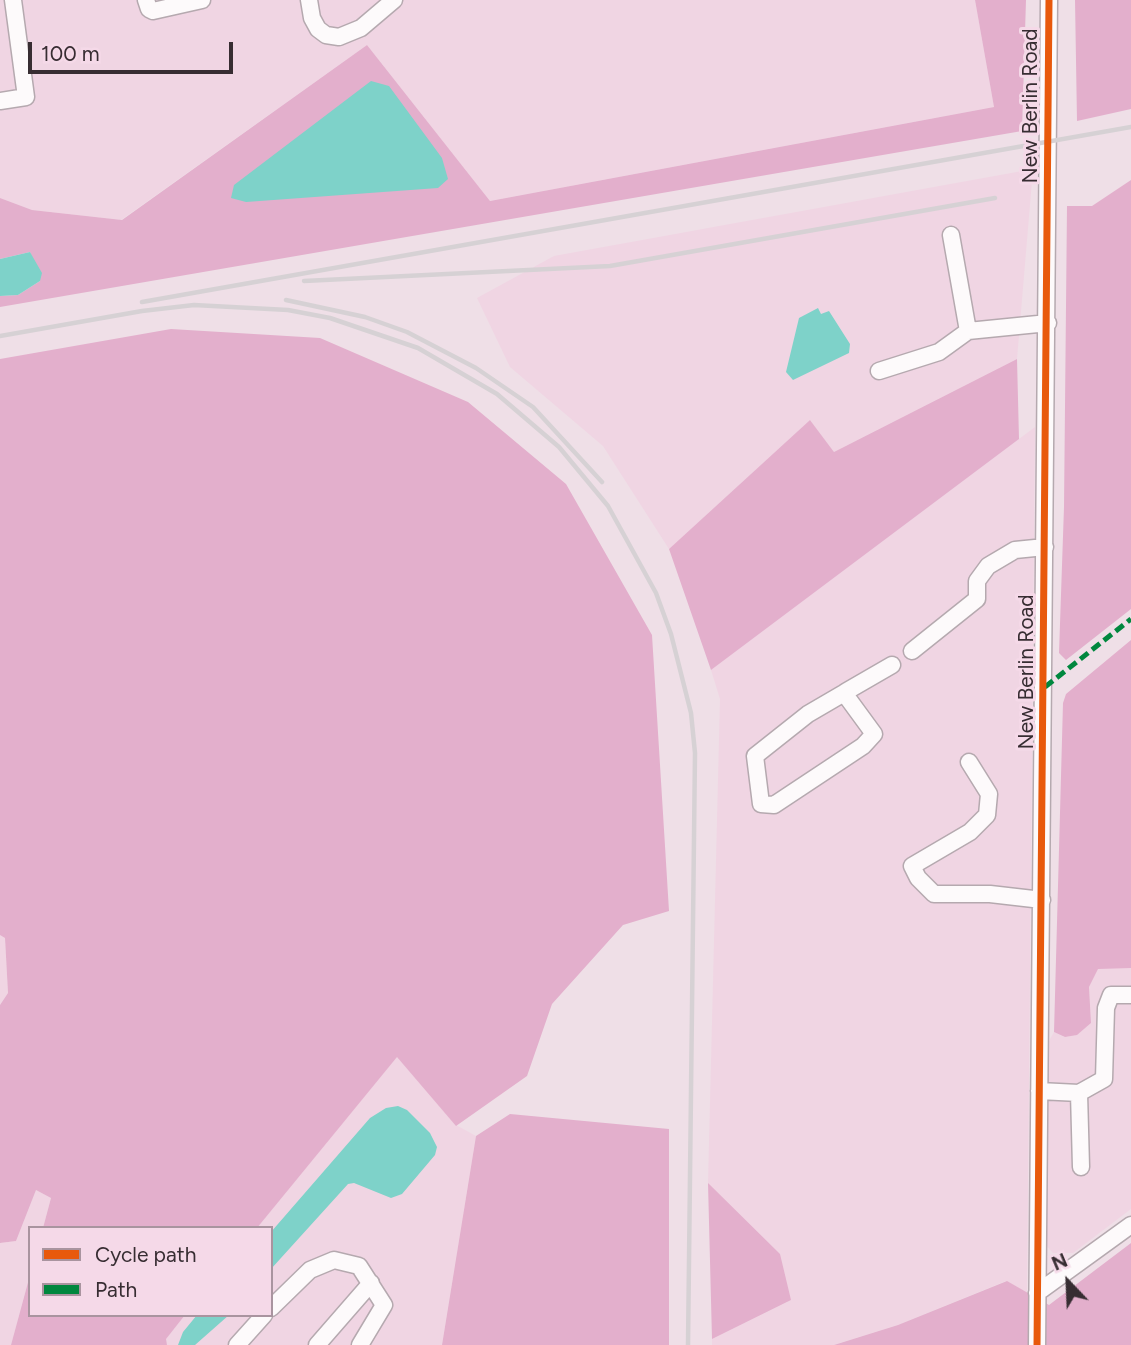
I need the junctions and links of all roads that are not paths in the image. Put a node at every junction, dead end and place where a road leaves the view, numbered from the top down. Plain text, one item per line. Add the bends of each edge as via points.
1 (13, 0) edge
2 (146, 0) edge
3 (202, 0) edge
4 (309, 0) edge
5 (394, 0) edge
6 (1049, 0) edge
7 (0, 102) edge
8 (951, 235) dead end
9 (1048, 323) junction
10 (968, 331) junction
11 (879, 371) dead end
12 (1045, 547) junction
13 (912, 651) dead end
14 (892, 665) dead end
15 (844, 693) junction
16 (969, 762) dead end
17 (1042, 900) junction
18 (1131, 995) edge
19 (1039, 1091) junction
20 (1079, 1093) junction
21 (1081, 1167) dead end
22 (1131, 1225) edge
23 (371, 1283) junction
24 (1037, 1293) junction
25 (273, 1306) edge
26 (262, 1317) edge
27 (237, 1345) edge
28 (317, 1345) edge
29 (360, 1345) edge
30 (1037, 1345) edge

1 - 7 street via 26,97
2 - 3 street via 153,11
4 - 5 street via 318,29 339,37 361,28
6 - 9 street, New Berlin Road
8 - 10 street
9 - 10 street
9 - 12 street, New Berlin Road
10 - 11 street via 939,352
12 - 13 street via 1015,550 988,566 977,581 977,599
12 - 17 street, New Berlin Road
14 - 15 street
15 - 15 street via 808,714 755,756 761,803 774,805 874,734
16 - 17 street via 989,794 988,815 970,832 912,866 918,878 934,894
17 - 19 street, New Berlin Road
18 - 20 street via 1111,995 1106,1008 1104,1079
19 - 20 street
19 - 24 street, New Berlin Road
20 - 21 street
22 - 24 street
23 - 25 street via 359,1266 334,1260 310,1270
23 - 28 street
23 - 29 street via 384,1305
24 - 30 street, New Berlin Road
26 - 27 street

